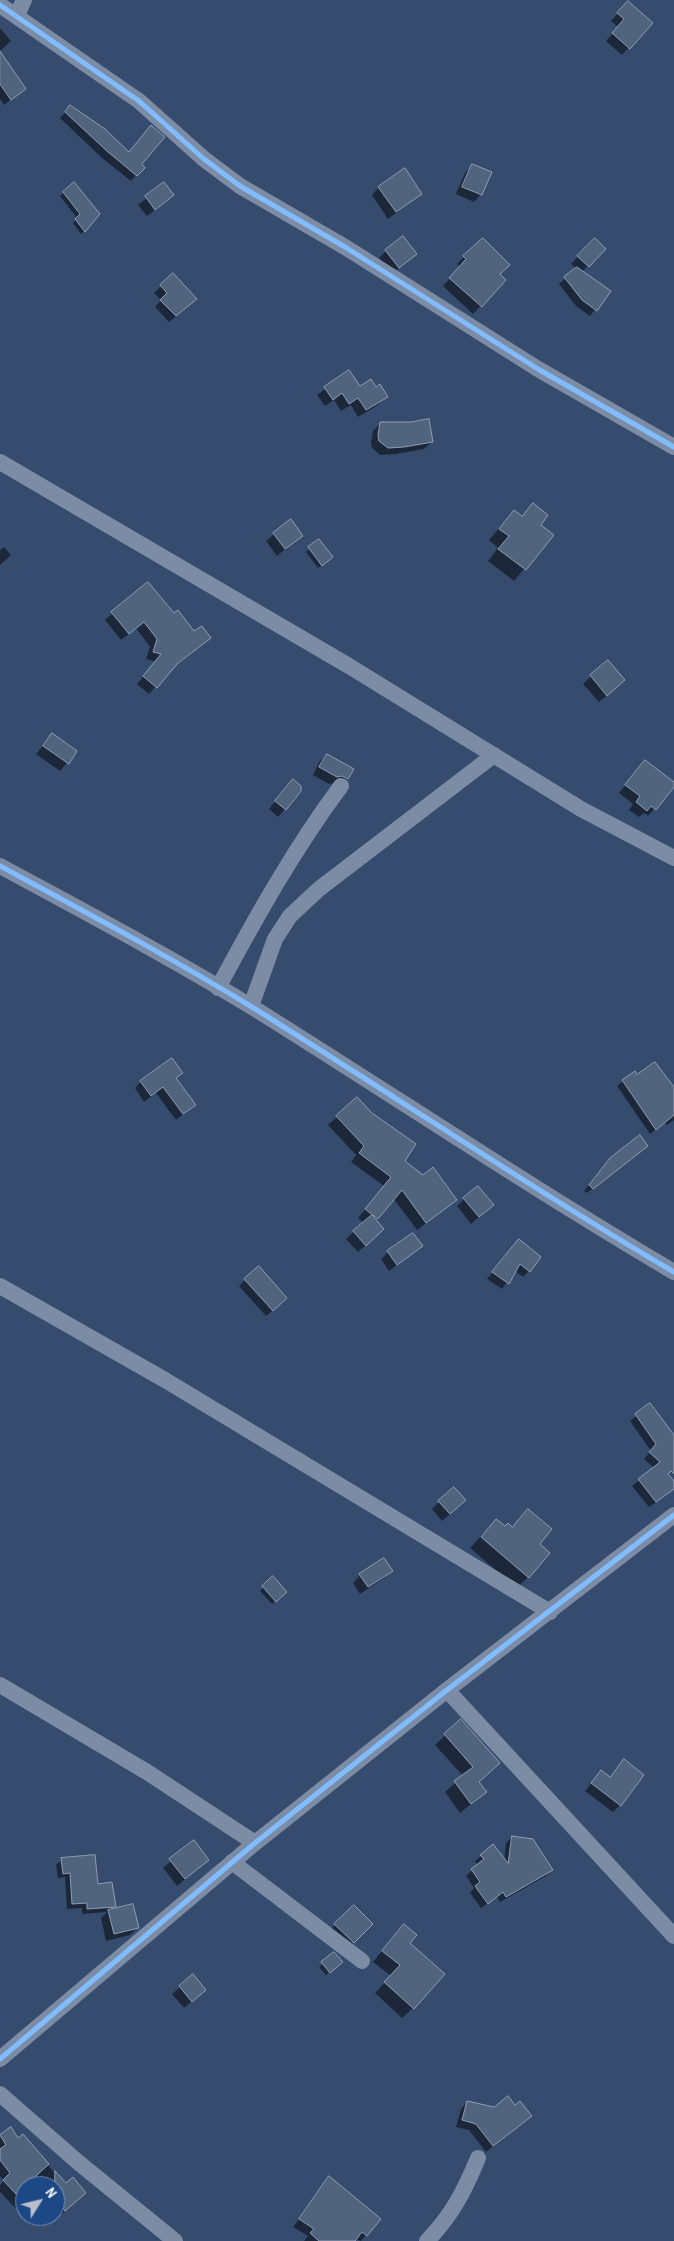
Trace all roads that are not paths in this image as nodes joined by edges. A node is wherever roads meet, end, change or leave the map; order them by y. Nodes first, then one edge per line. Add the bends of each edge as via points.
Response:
1 (24, 0) edge
2 (0, 5) edge
3 (17, 15) junction
4 (674, 447) edge
5 (0, 462) edge
6 (494, 755) junction
7 (341, 786) dead end
8 (674, 858) edge
9 (0, 866) edge
10 (218, 988) junction
11 (250, 1006) junction
12 (674, 1272) edge
13 (0, 1286) edge
14 (674, 1515) edge
15 (550, 1612) junction
16 (0, 1685) edge
17 (447, 1690) junction
18 (255, 1843) junction
19 (232, 1862) junction
20 (674, 1936) edge
21 (362, 1961) dead end
22 (0, 2059) edge
23 (0, 2094) edge
24 (478, 2158) dead end
25 (175, 2241) edge
26 (427, 2241) edge

1 - 3 street
2 - 3 street
3 - 4 street via 139,101 204,159 240,186 345,247 538,369
5 - 6 street via 349,666
6 - 8 street via 581,809
6 - 11 street via 319,889 290,916 276,939
7 - 10 street via 244,938
9 - 10 street
10 - 11 street
11 - 12 street
13 - 15 street via 165,1380
14 - 15 street
15 - 17 street
16 - 18 street via 148,1772
17 - 18 street
17 - 20 street
18 - 19 street
19 - 21 street
19 - 22 street
23 - 25 street
24 - 26 street via 455,2208

